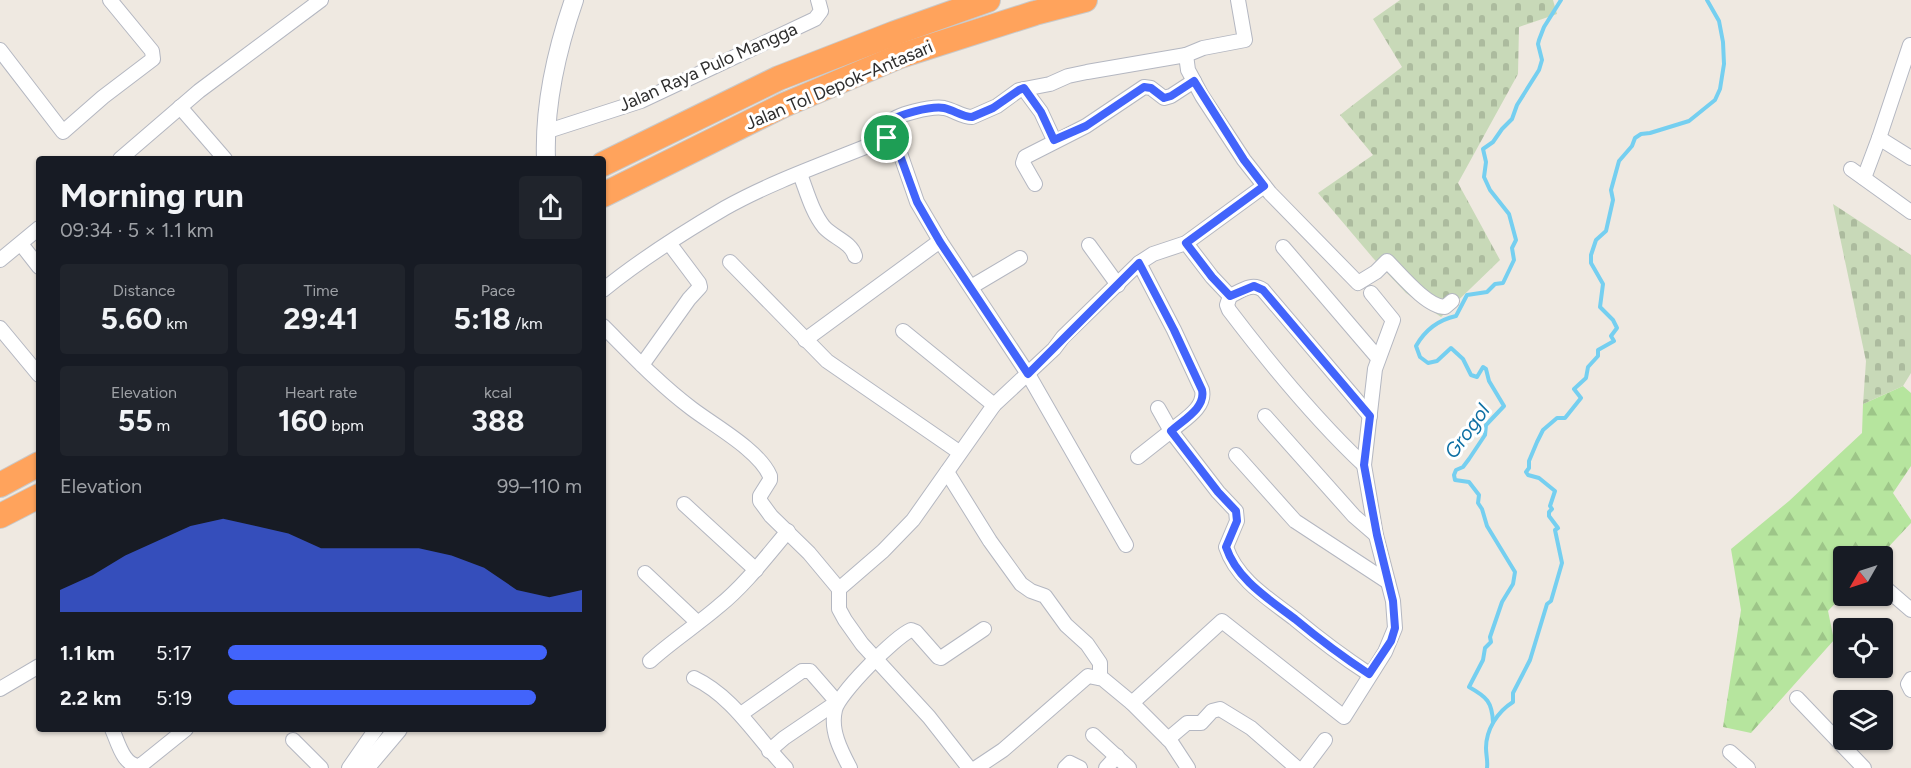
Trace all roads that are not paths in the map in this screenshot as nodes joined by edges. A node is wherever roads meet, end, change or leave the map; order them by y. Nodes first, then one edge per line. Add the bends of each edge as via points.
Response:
1 (110, 0) edge
2 (321, 0) edge
3 (574, 0) edge
4 (988, 0) edge
5 (1085, 0) edge
6 (1238, 0) edge
7 (824, 2) edge
8 (1910, 45) edge
9 (0, 50) edge
10 (1186, 55) junction
11 (1194, 81) junction
12 (1024, 88) junction
13 (180, 107) junction
14 (545, 132) junction
15 (887, 138) junction
16 (1879, 138) junction
17 (1054, 140) junction
18 (123, 156) edge
19 (222, 156) edge
20 (546, 156) edge
21 (1911, 158) edge
22 (606, 162) edge
23 (1851, 169) dead end
24 (800, 174) junction
25 (1864, 178) junction
26 (1035, 184) dead end
27 (1264, 186) junction
28 (606, 194) edge
29 (1911, 213) edge
30 (36, 231) edge
31 (940, 242) junction
32 (669, 243) junction
33 (1186, 243) junction
34 (21, 244) junction
35 (1089, 245) dead end
36 (1283, 247) dead end
37 (855, 256) dead end
38 (1020, 258) dead end
39 (0, 260) edge
40 (730, 262) dead end
41 (36, 263) edge
42 (1139, 263) junction
43 (1118, 285) junction
44 (971, 287) junction
45 (606, 288) edge
46 (1371, 293) dead end
47 (1230, 296) junction
48 (1452, 301) dead end
49 (0, 328) edge
50 (606, 329) edge
51 (903, 331) dead end
52 (805, 340) junction
53 (11, 342) junction
54 (0, 351) edge
55 (1378, 358) junction
56 (642, 365) junction
57 (36, 371) edge
58 (1028, 374) junction
59 (994, 405) junction
60 (1158, 408) dead end
61 (1265, 416) dead end
62 (1370, 416) junction
63 (1171, 431) junction
64 (959, 452) junction
65 (1236, 455) dead end
66 (1138, 457) dead end
67 (1364, 465) junction
68 (36, 466) edge
69 (947, 472) junction
70 (0, 485) edge
71 (36, 497) edge
72 (684, 504) dead end
73 (0, 516) edge
74 (788, 531) junction
75 (1377, 535) junction
76 (1126, 545) dead end
77 (756, 570) junction
78 (645, 573) dead end
79 (1388, 582) junction
80 (839, 590) junction
81 (1893, 594) edge
82 (1911, 610) edge
83 (697, 622) junction
84 (984, 629) dead end
85 (876, 658) junction
86 (650, 661) dead end
87 (36, 668) edge
88 (1369, 674) junction
89 (694, 678) dead end
90 (1100, 678) junction
91 (1911, 679) edge
92 (0, 689) edge
93 (1911, 690) edge
94 (1797, 698) dead end
95 (837, 702) junction
96 (1132, 703) junction
97 (741, 714) junction
98 (113, 732) edge
99 (182, 732) edge
100 (371, 732) edge
101 (395, 732) edge
102 (1093, 735) dead end
103 (1168, 739) junction
104 (293, 740) dead end
105 (1325, 740) dead end
106 (769, 751) junction
107 (1730, 752) dead end
108 (1118, 756) junction
109 (845, 766) edge
110 (321, 768) edge
111 (349, 768) edge
112 (365, 768) edge
113 (786, 768) edge
114 (969, 768) edge
115 (976, 768) edge
116 (1065, 768) edge
117 (1080, 768) edge
118 (1106, 768) edge
119 (1129, 768) edge
120 (1188, 768) edge
121 (1297, 768) edge
122 (1305, 768) edge
123 (1748, 768) edge
124 (1864, 768) edge

1 - 9 street via 152,51 153,59 63,132
2 - 13 street
3 - 14 street via 550,88
4 - 22 highway, Jalan Tol Depok–Antasari via 779,78
5 - 28 highway, Jalan Tol Depok–Antasari via 900,56 784,105
6 - 10 street via 1245,40
7 - 14 street, Jalan Raya Pulo Mangga via 815,19 641,101
8 - 16 street
10 - 11 street
10 - 12 street
11 - 17 street via 1164,98 1144,87 1086,126
11 - 27 street
12 - 15 street via 972,117 947,108 895,117 889,123
12 - 17 street
13 - 18 street
13 - 19 street
14 - 20 street
15 - 24 street
15 - 31 street via 897,147 917,202
16 - 21 street
16 - 25 street
17 - 26 street via 1023,158
23 - 25 street
24 - 32 street via 726,208
24 - 37 street via 823,226 850,246
25 - 29 street
27 - 33 street
27 - 48 street via 1358,284 1387,261 1437,307
30 - 34 street
31 - 44 street
31 - 52 street
32 - 45 street
32 - 56 street via 700,286
33 - 42 street
33 - 47 street
34 - 39 street
34 - 41 street
35 - 43 street
36 - 55 street
38 - 44 street
40 - 52 street
42 - 43 street
42 - 63 street via 1203,395 1199,406
43 - 58 street
44 - 58 street
46 - 55 street via 1393,320
47 - 62 street via 1254,286 1263,290
47 - 67 street via 1228,310 1334,436
49 - 53 street
50 - 56 street
51 - 59 street
52 - 64 street via 827,361
53 - 54 street
53 - 57 street
55 - 62 street
56 - 74 street via 756,458 770,476 760,501
58 - 59 street
58 - 76 street
59 - 64 street
60 - 63 street
61 - 75 street via 1354,516
62 - 67 street
63 - 66 street
63 - 88 street via 1236,511 1237,521 1226,547 1245,578 1334,651
64 - 69 street
65 - 79 street via 1295,521
67 - 75 street
68 - 70 highway
69 - 80 street via 914,520
69 - 90 street via 1021,584 1045,596 1066,625 1087,644 1100,663
71 - 73 highway
72 - 77 street
74 - 77 street
74 - 80 street
75 - 79 street
77 - 83 street
78 - 83 street
79 - 88 street via 1395,628
80 - 85 street via 839,609
81 - 82 street
83 - 86 street
84 - 85 street via 941,658 911,630
85 - 95 street
85 - 114 street
87 - 92 street
88 - 96 street via 1344,717 1222,621
89 - 97 street via 709,685
90 - 96 street
90 - 115 street via 1088,676 1003,750
91 - 93 street
94 - 124 street
95 - 97 street via 807,669
95 - 106 street
95 - 109 street via 834,724
96 - 103 street
97 - 106 street
98 - 99 street via 126,759 140,766
100 - 111 street
101 - 112 street
102 - 108 street
103 - 120 street
103 - 121 street via 1187,723 1201,723 1212,711 1220,709 1251,728
104 - 110 street
105 - 122 street
106 - 113 street
107 - 123 street
108 - 118 street
108 - 119 street
116 - 117 street via 1070,763

